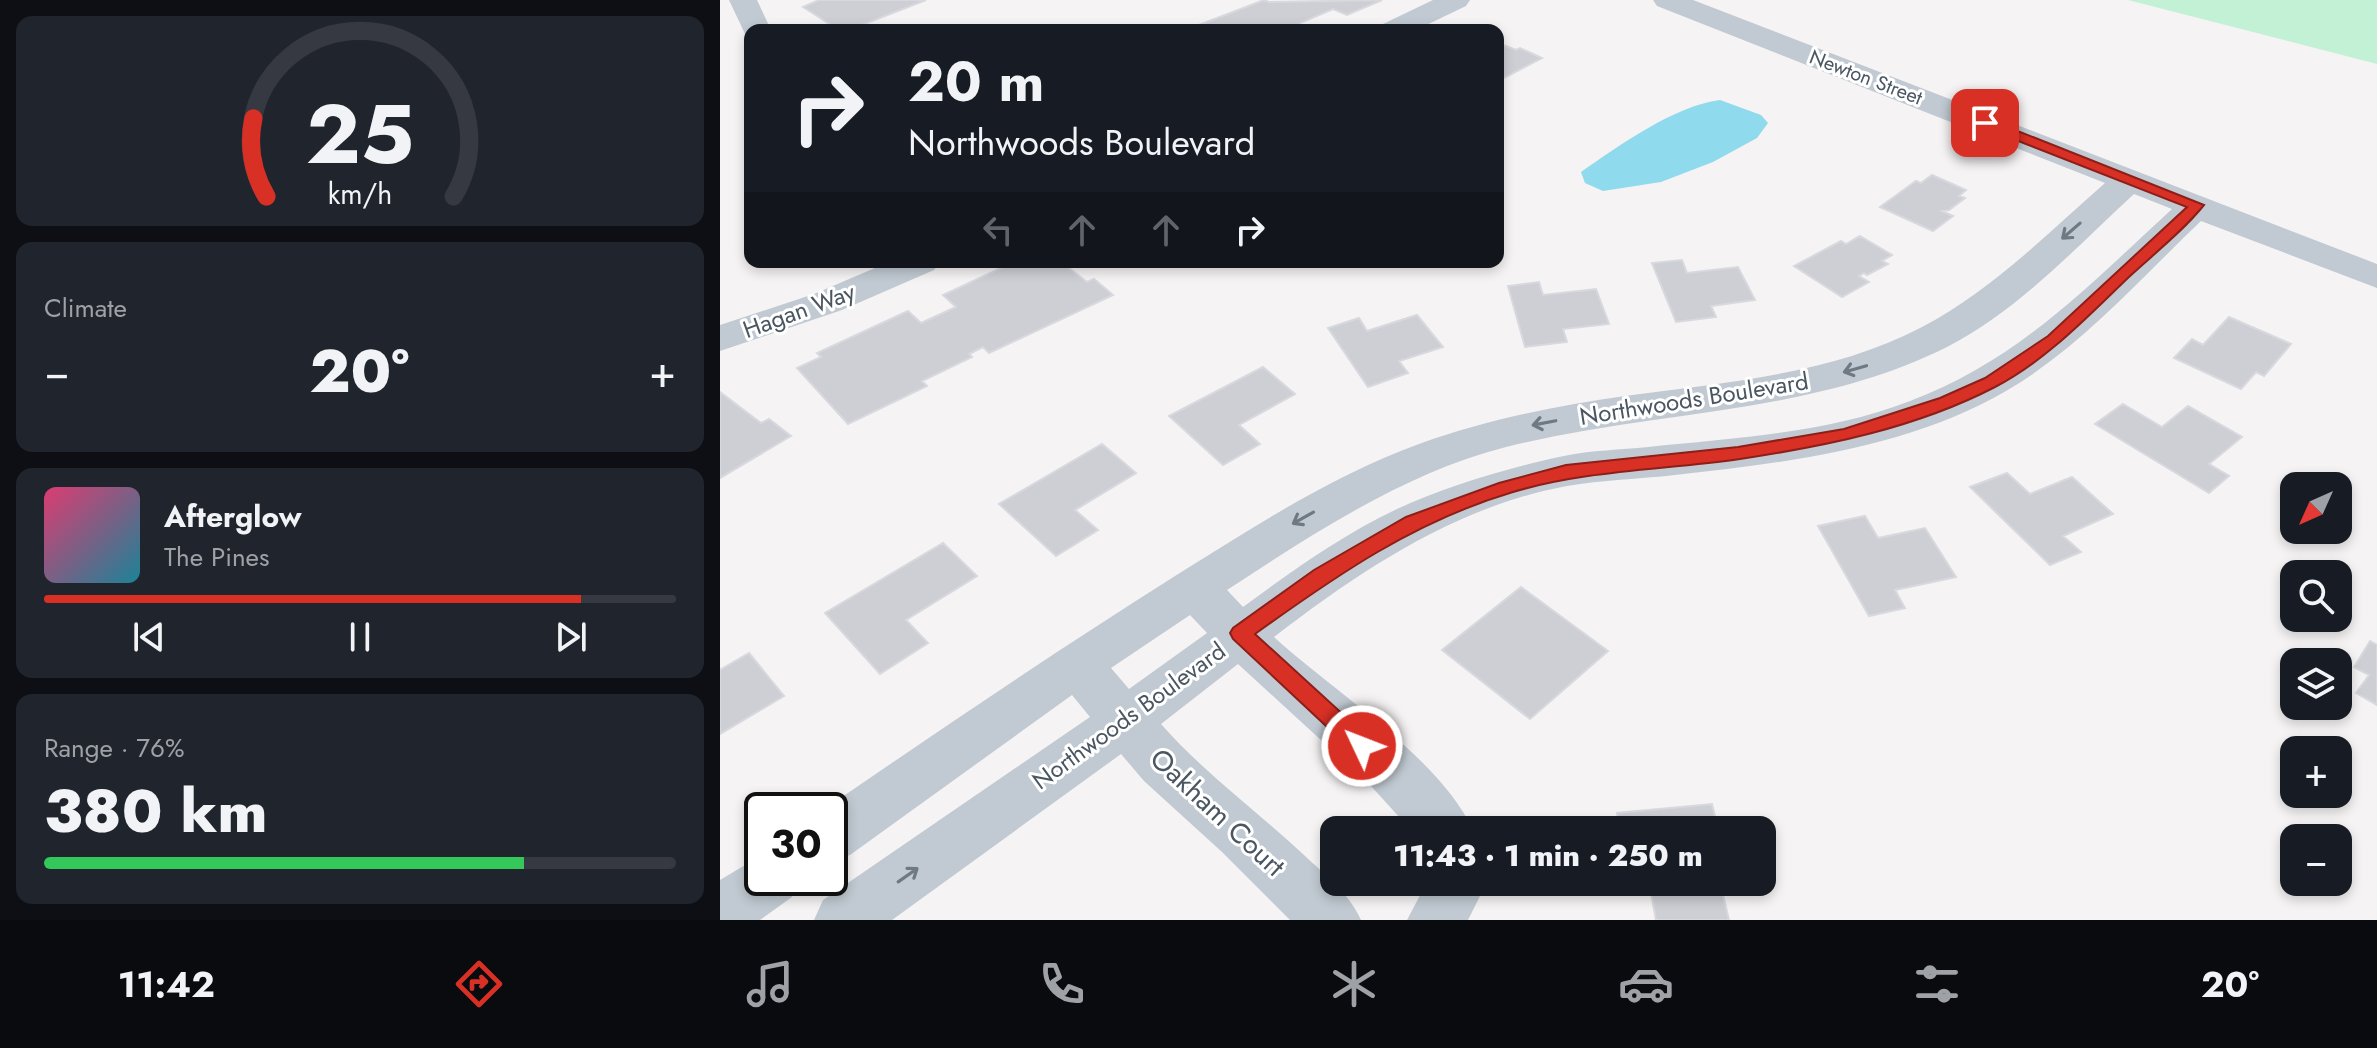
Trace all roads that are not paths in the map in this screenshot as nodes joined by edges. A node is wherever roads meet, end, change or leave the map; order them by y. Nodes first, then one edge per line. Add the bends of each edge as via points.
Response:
1 (744, 0) edge
2 (1456, 0) edge
3 (1667, 0) edge
4 (754, 24) edge
5 (1406, 24) edge
6 (2130, 179) junction
7 (2197, 205) junction
8 (907, 268) edge
9 (2377, 277) edge
10 (720, 338) edge
11 (1194, 588) junction
12 (1240, 633) junction
13 (1076, 664) junction
14 (1126, 721) junction
15 (1434, 816) edge
16 (848, 824) edge
17 (746, 896) edge
18 (1450, 896) edge
19 (720, 914) edge
20 (844, 920) edge
21 (1331, 920) edge
22 (1437, 920) edge

1 - 4 street
2 - 5 street
3 - 6 street, Newton Street
6 - 7 street, Newton Street
6 -> 11 street, Northwoods Boulevard via 1985,306 1931,340 1876,363 1813,380 1539,424 1451,449 1373,480 1292,523
7 - 9 street, Newton Street
7 - 12 street, Northwoods Boulevard via 2054,339 1991,382 1951,400 1846,435 1738,453 1566,471 1506,487 1413,521 1321,575
8 - 10 street, Hagan Way via 828,302
11 - 12 street
11 - 13 street, Northwoods Boulevard
12 - 14 street, Northwoods Boulevard
12 - 15 street
13 - 14 street, Oakham Court
13 - 16 street, Northwoods Boulevard
20 -> 14 street, Northwoods Boulevard
14 - 21 street, Oakham Court via 1163,765
17 - 19 street
18 - 22 street

